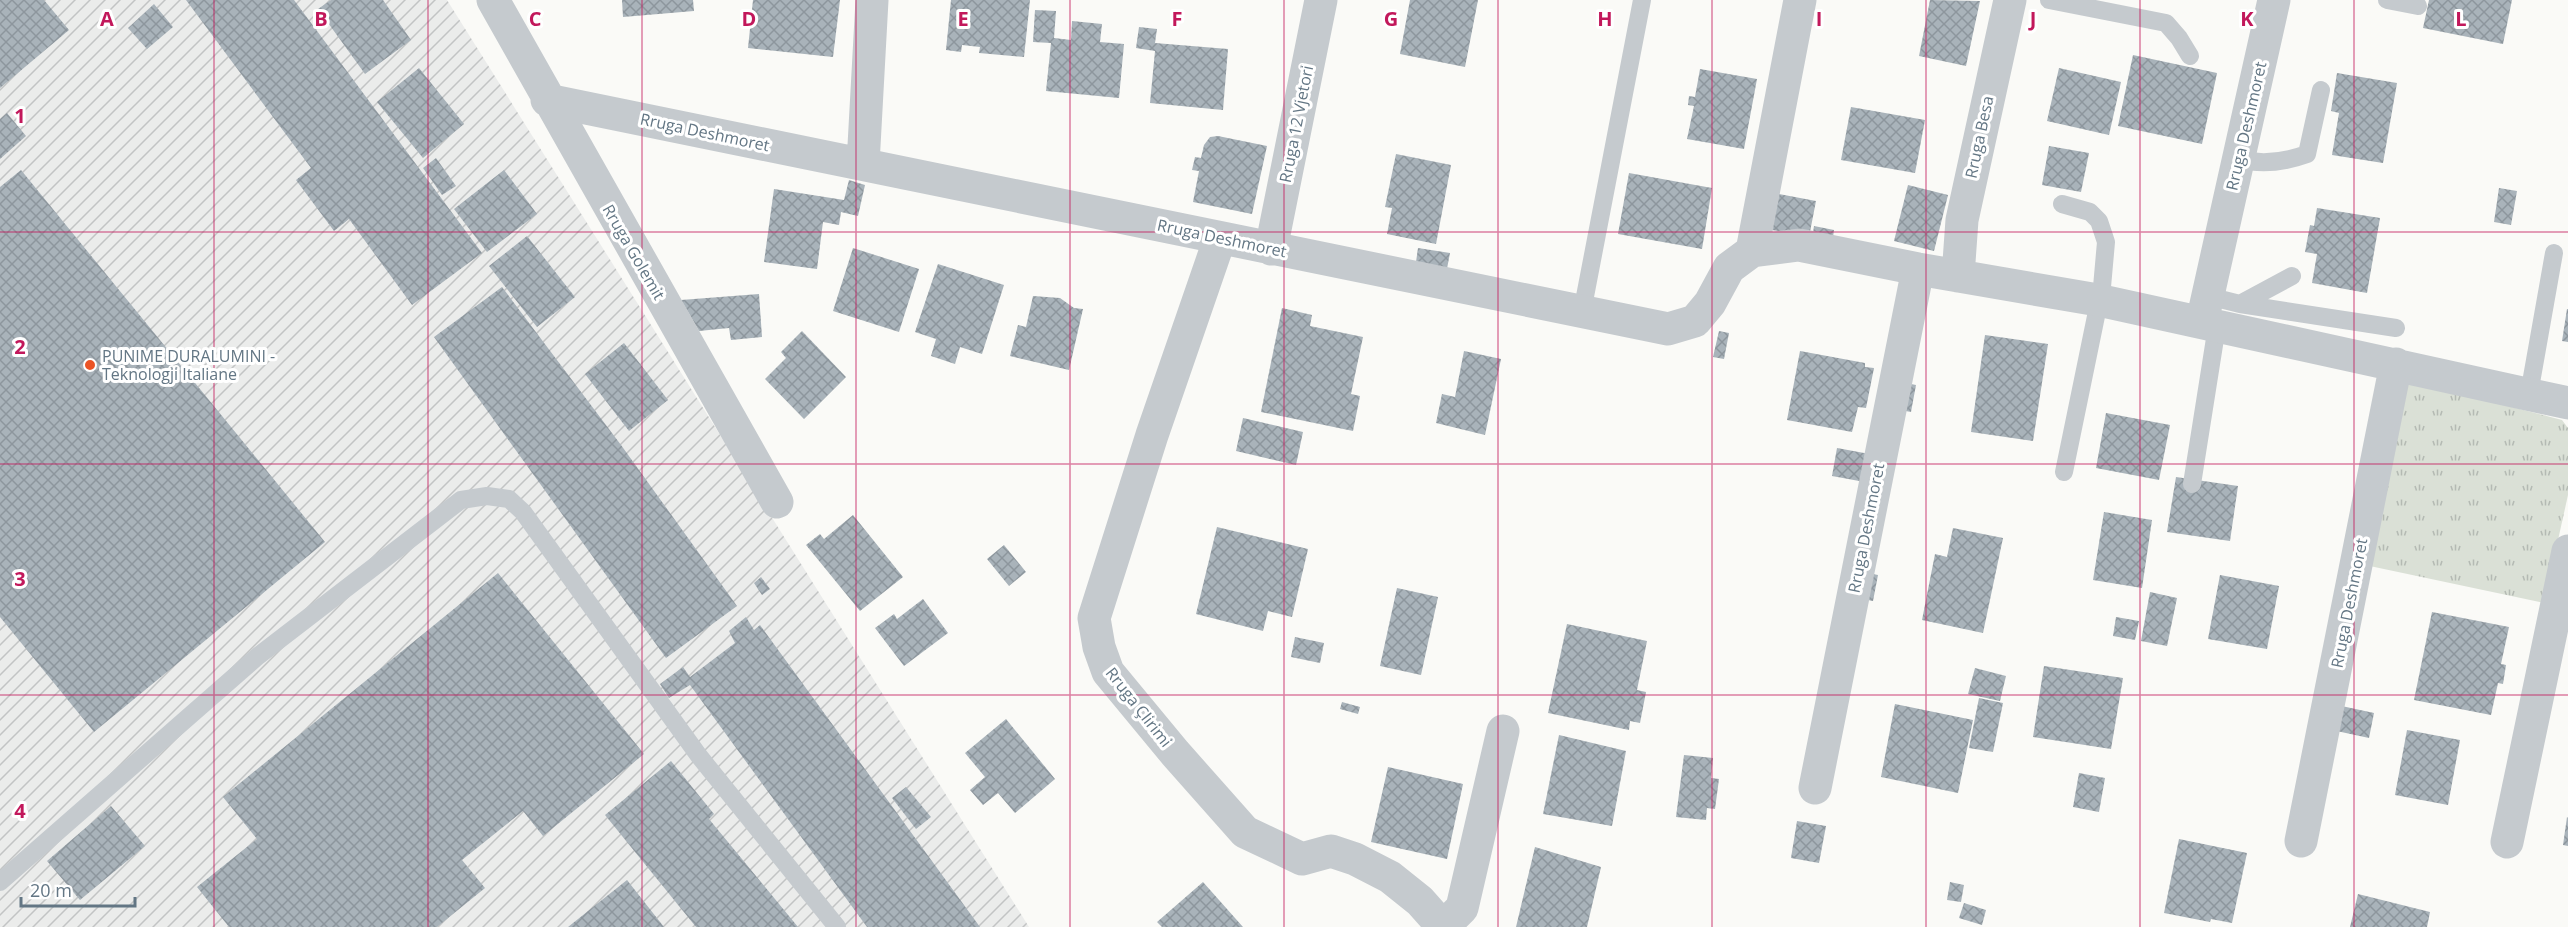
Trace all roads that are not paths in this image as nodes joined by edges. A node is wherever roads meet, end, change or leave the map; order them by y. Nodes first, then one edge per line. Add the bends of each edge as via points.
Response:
1 (493, 0) edge
2 (872, 0) edge
3 (1321, 0) edge
4 (1642, 0) edge
5 (1800, 0) edge
6 (2010, 0) edge
7 (2049, 0) edge
8 (2274, 0) edge
9 (2387, 0) edge
10 (2418, 6) dead end
11 (2190, 56) dead end
12 (2321, 90) dead end
13 (547, 100) junction
14 (2239, 159) junction
15 (863, 164) junction
16 (2061, 204) dead end
17 (1220, 238) junction
18 (1271, 249) junction
19 (1752, 251) junction
20 (2554, 253) dead end
21 (1918, 269) junction
22 (1958, 276) junction
23 (2292, 276) dead end
24 (2098, 300) junction
25 (1581, 312) junction
26 (2217, 312) junction
27 (2396, 328) dead end
28 (2396, 364) junction
29 (2529, 394) junction
30 (2568, 403) edge
31 (2064, 472) dead end
32 (2192, 484) dead end
33 (777, 502) dead end
34 (2568, 551) edge
35 (1503, 731) dead end
36 (1815, 788) dead end
37 (2301, 841) dead end
38 (2506, 842) dead end
39 (0, 882) edge
40 (837, 927) edge
41 (1443, 927) edge

1 - 13 street, Rruga Golemit
2 - 15 street
3 - 18 street, Rruga 12 Vjetori
4 - 25 lane
5 - 19 street
6 - 22 street, Rruga Besa via 1962,220
7 - 11 lane via 2166,23
8 - 14 street, Rruga Deshmoret
9 - 10 lane
12 - 14 lane via 2307,154 2288,160
13 - 15 street, Rruga Deshmoret
13 - 33 street, Rruga Golemit
14 - 26 street, Rruga Deshmoret
15 - 17 street, Rruga Deshmoret
16 - 24 lane via 2090,212 2099,221 2106,242
17 - 18 street, Rruga Deshmoret
17 - 41 street, Rruga Çlirimi via 1094,618 1099,647 1108,672 1245,832 1302,859 1331,851 1355,859 1390,877 1420,901
18 - 25 street, Rruga Deshmoret
19 - 21 street, Rruga Deshmoret via 1799,244
19 - 25 street, Rruga Deshmoret via 1729,268 1695,321 1668,329
20 - 29 lane
21 - 22 street, Rruga Deshmoret
21 - 36 street, Rruga Deshmoret
22 - 24 street, Rruga Deshmoret
23 - 26 lane
24 - 26 street, Rruga Deshmoret
24 - 31 lane
26 - 27 lane
26 - 28 street, Rruga Deshmoret
26 - 32 lane
28 - 29 street, Rruga Deshmoret
28 - 37 street, Rruga Deshmoret
29 - 30 street, Rruga Deshmoret
34 - 38 street
35 - 41 street, Rruga Çlirimi via 1462,908
39 - 40 lane via 258,656 461,500 487,496 508,499 523,512 699,756

